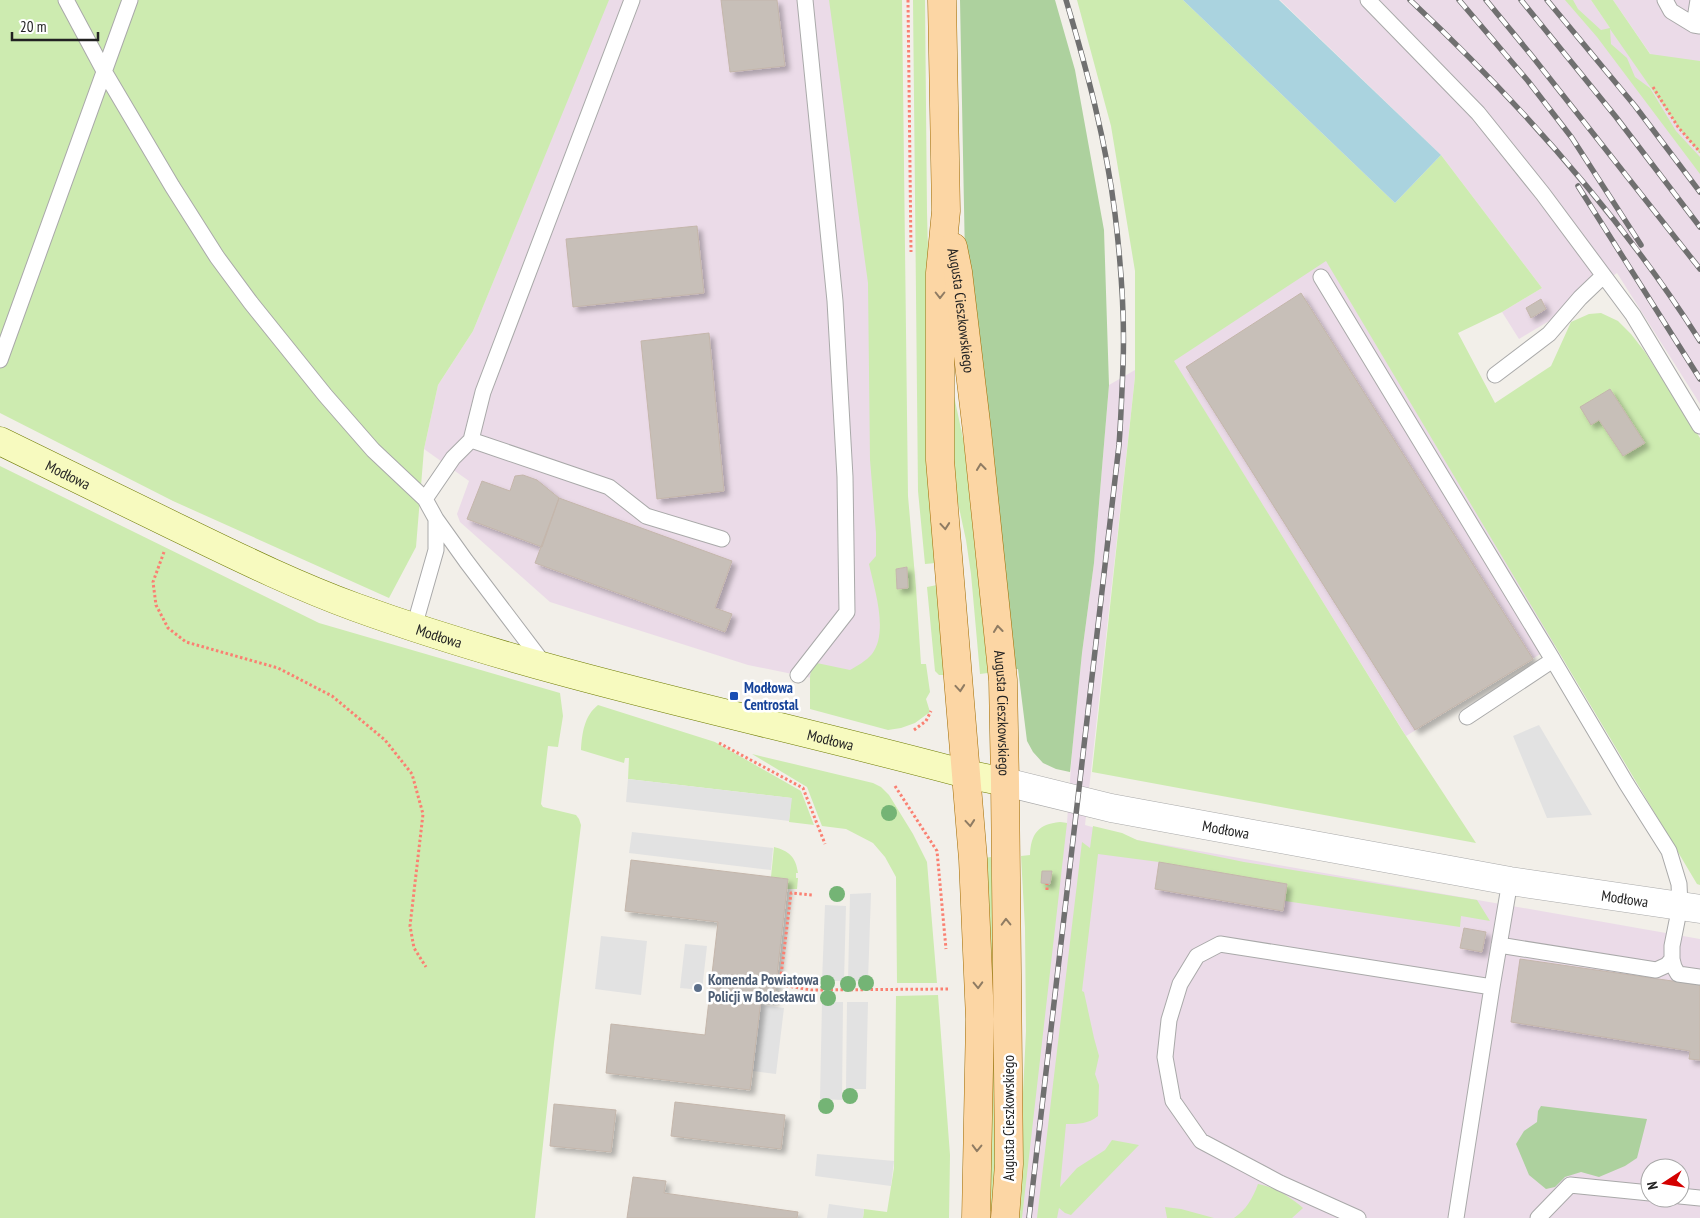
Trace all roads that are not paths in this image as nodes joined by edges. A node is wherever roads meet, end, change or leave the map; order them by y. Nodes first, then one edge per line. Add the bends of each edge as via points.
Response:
1 (66, 0) edge
2 (130, 0) edge
3 (632, 0) edge
4 (804, 0) edge
5 (942, 0) edge
6 (1368, 0) edge
7 (1665, 0) edge
8 (1698, 0) edge
9 (1697, 26) edge
10 (104, 71) junction
11 (946, 211) junction
12 (1603, 276) junction
13 (1321, 277) dead end
14 (0, 360) edge
15 (1495, 375) dead end
16 (1700, 426) edge
17 (471, 440) junction
18 (0, 441) edge
19 (425, 499) junction
20 (436, 519) junction
21 (722, 539) dead end
22 (414, 627) junction
23 (1553, 660) junction
24 (546, 667) junction
25 (798, 675) dead end
26 (1467, 717) dead end
27 (966, 774) junction
28 (1005, 782) junction
29 (1510, 881) junction
30 (1690, 907) edge
31 (1498, 945) junction
32 (1672, 959) junction
33 (1700, 977) edge
34 (1492, 986) junction
35 (1640, 1192) edge
36 (976, 1218) edge
37 (1005, 1218) edge
38 (1358, 1218) edge
39 (1456, 1218) edge
40 (1538, 1218) edge

1 - 10 lane
2 - 10 lane
3 - 17 lane via 483,392
4 - 25 lane via 835,301 845,477 847,612
5 - 11 main road, Augusta Cieszkowskiego
6 - 12 lane via 1478,112 1544,194
7 - 9 lane via 1671,11
8 - 9 lane
10 - 14 lane
10 - 19 lane via 195,223 251,302 373,450
11 -> 27 main road, Augusta Cieszkowskiego via 940,273 940,460
28 -> 11 main road, Augusta Cieszkowskiego via 1002,670 958,272
12 - 15 lane via 1549,334
12 - 16 lane via 1632,315
13 - 23 lane
17 - 19 lane via 453,458
17 - 21 lane via 609,487 646,516
18 - 22 street, Modłowa via 244,561 352,606
19 - 20 lane
20 - 22 lane via 436,550
20 - 24 lane
22 - 24 street, Modłowa
23 - 26 lane
23 - 30 lane via 1669,851
24 - 27 street, Modłowa
27 - 28 street, Modłowa
27 -> 36 main road, Augusta Cieszkowskiego via 980,1019
28 - 29 street, Modłowa via 1111,808
37 -> 28 main road, Augusta Cieszkowskiego via 1009,1164
29 - 30 street, Modłowa
29 - 31 lane
30 - 32 lane via 1672,946
31 - 32 lane via 1656,970
31 - 34 lane
32 - 33 lane via 1678,974
34 - 38 lane via 1220,944 1197,956 1180,984 1169,1020 1165,1057 1174,1101 1201,1141 1280,1183
34 - 39 lane
35 - 40 lane via 1570,1185

